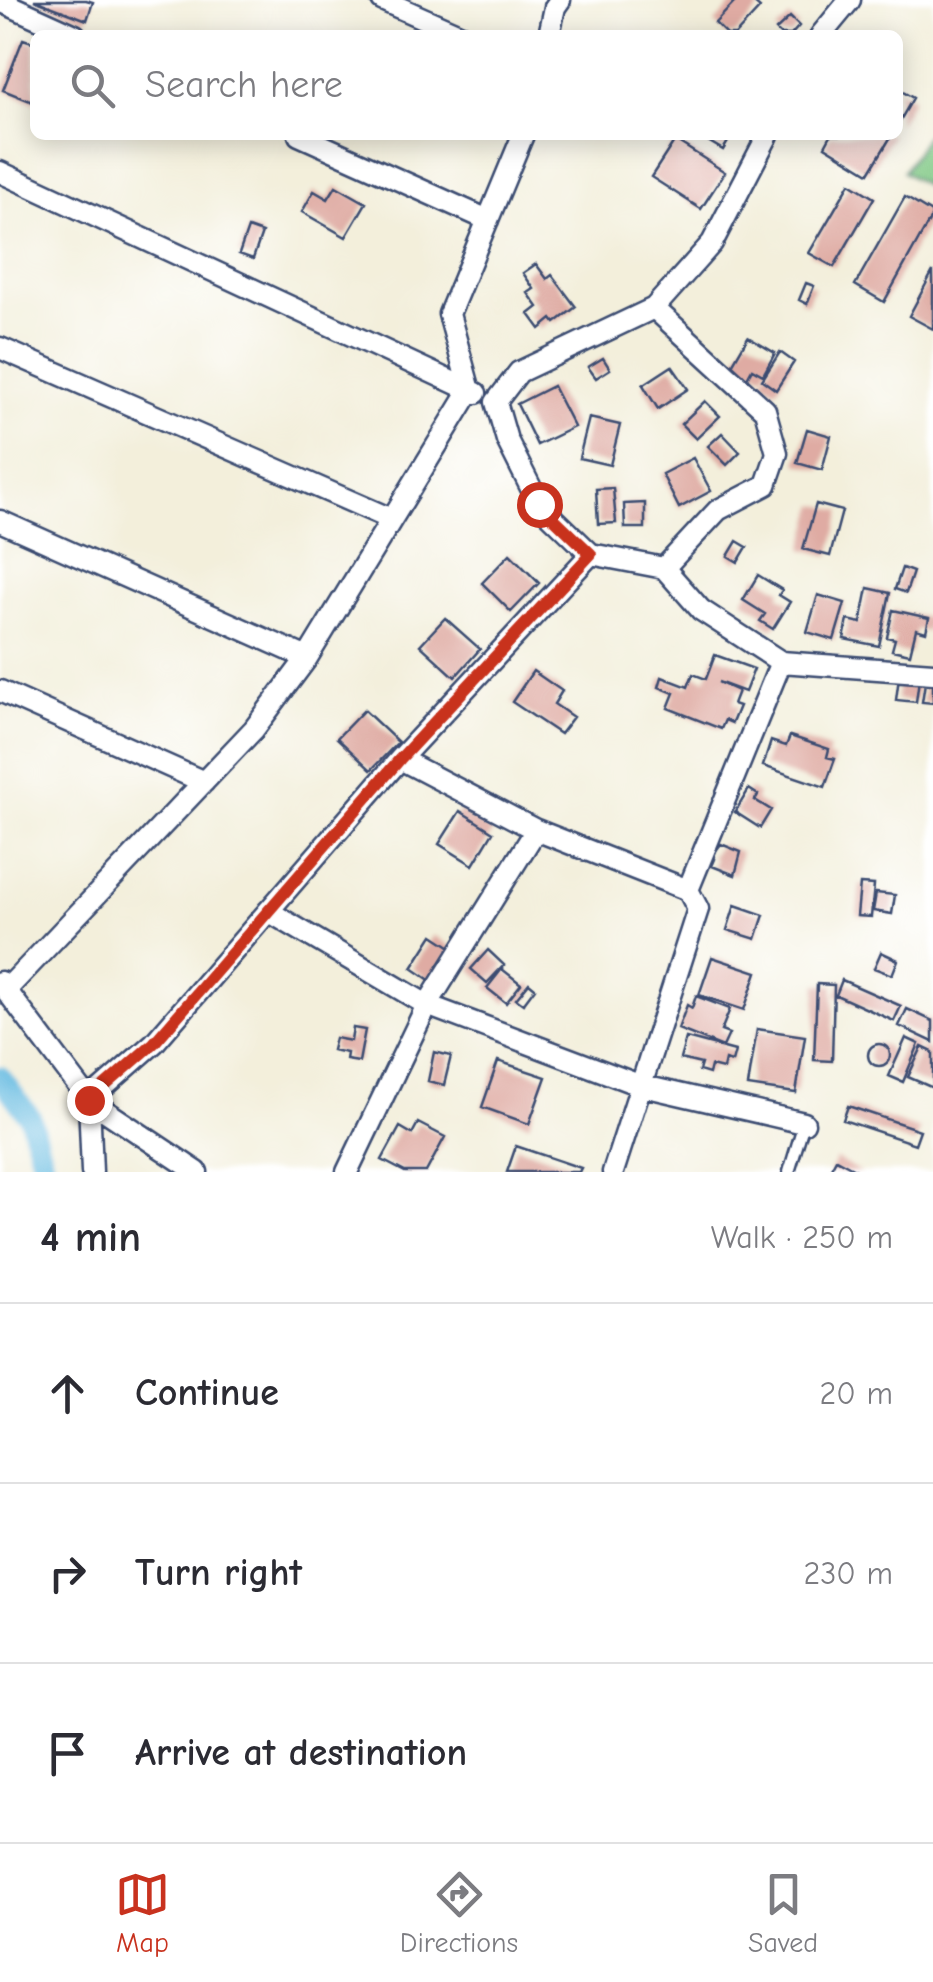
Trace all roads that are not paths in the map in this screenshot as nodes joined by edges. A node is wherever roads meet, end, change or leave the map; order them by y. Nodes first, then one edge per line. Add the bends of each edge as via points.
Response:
1 (382, 0) edge
2 (560, 0) edge
3 (850, 0) edge
4 (0, 2) edge
5 (64, 30) edge
6 (450, 30) edge
7 (549, 30) edge
8 (825, 30) edge
9 (310, 140) edge
10 (520, 140) edge
11 (765, 140) edge
12 (0, 172) edge
13 (488, 220) junction
14 (654, 308) junction
15 (0, 348) edge
16 (470, 390) junction
17 (496, 402) junction
18 (391, 519) junction
19 (0, 522) edge
20 (591, 554) junction
21 (664, 568) junction
22 (306, 658) junction
23 (781, 662) junction
24 (933, 672) edge
25 (0, 691) edge
26 (400, 759) junction
27 (204, 782) junction
28 (536, 830) junction
29 (688, 890) junction
30 (268, 911) junction
31 (3, 986) edge
32 (427, 1005) junction
33 (640, 1085) junction
34 (89, 1100) junction
35 (804, 1123) joint
36 (92, 1172) edge
37 (197, 1172) edge
38 (347, 1172) edge
39 (613, 1172) edge
40 (790, 1172) edge

1 - 6 street
2 - 7 street
3 - 8 street
4 - 5 street
9 - 13 street
10 - 13 street
11 - 14 street via 712,243
12 - 16 street
13 - 16 street via 449,314
14 - 17 street via 519,372
14 - 21 street via 765,410 778,453 766,484 718,510
15 - 18 street
16 - 17 street
16 - 18 street
17 - 20 street via 539,504
18 - 22 street
19 - 22 street
20 - 21 street
20 - 26 street
21 - 23 street via 700,610
22 - 27 street
23 - 24 street
23 - 29 street
25 - 27 street
26 - 28 street
26 - 30 street
27 - 31 street
28 - 29 street
28 - 32 street
29 - 33 street via 698,910
30 - 32 street
30 - 34 street via 154,1043
31 - 34 street
32 - 33 street
32 - 38 street
33 - 35 street
33 - 39 street
34 - 36 street
34 - 37 street
35 - 40 lane

